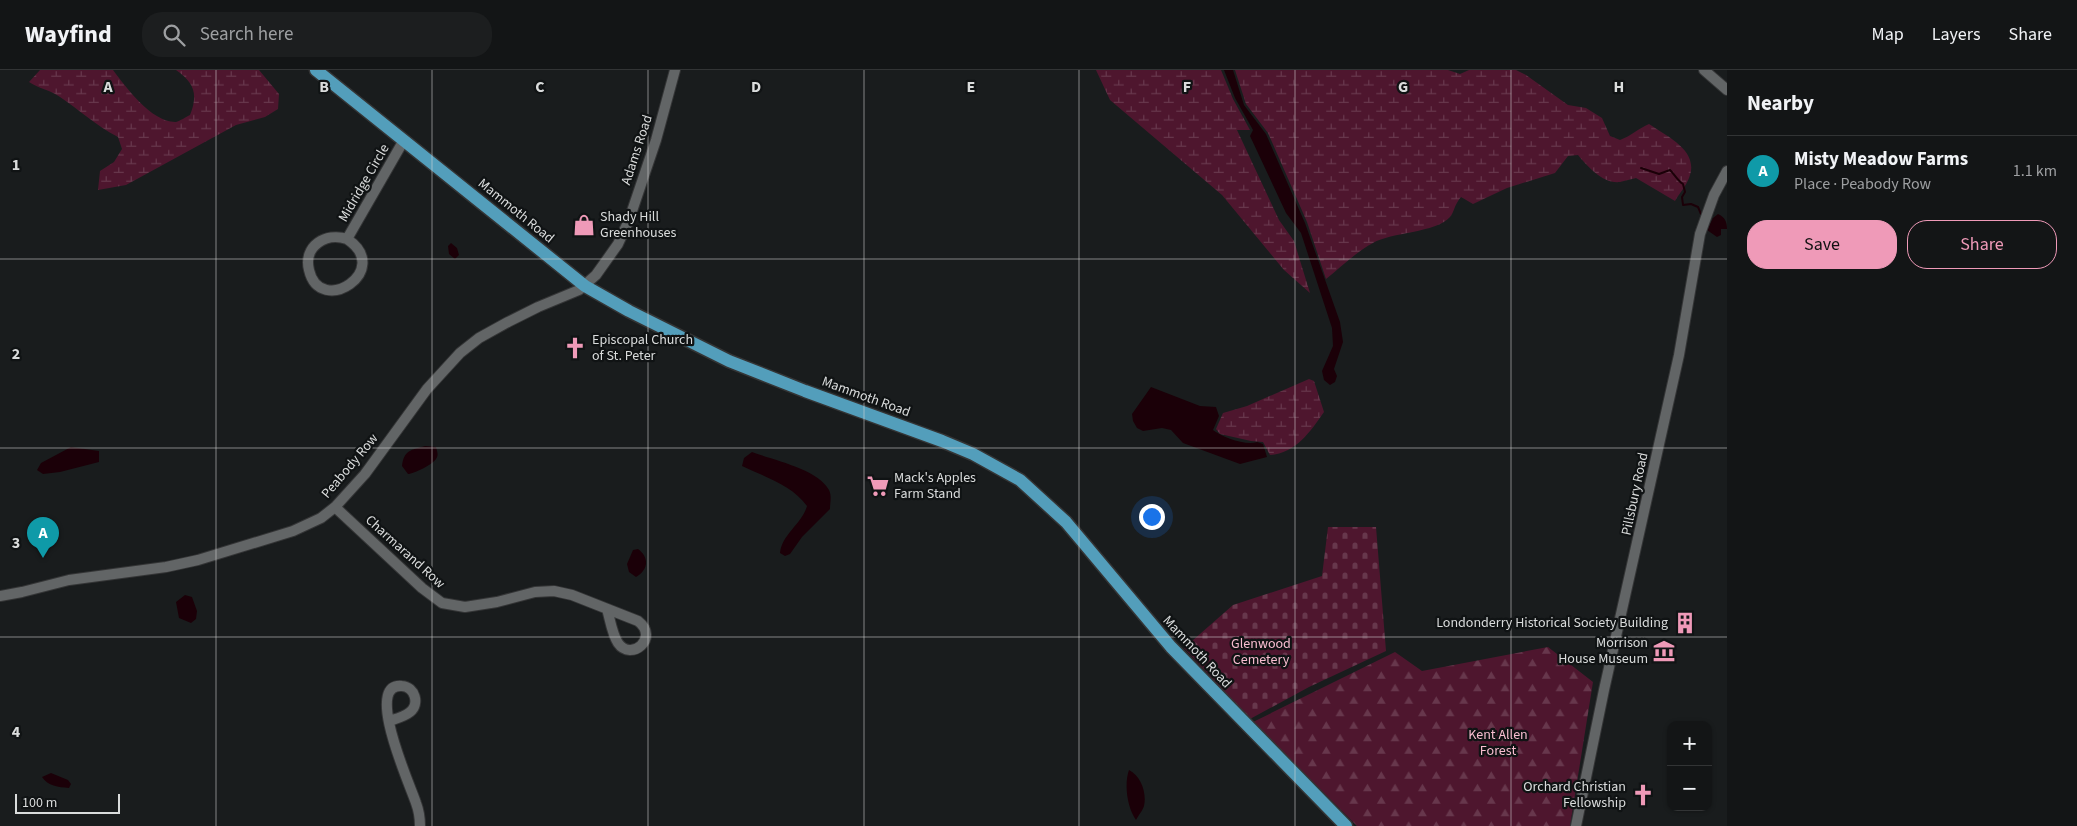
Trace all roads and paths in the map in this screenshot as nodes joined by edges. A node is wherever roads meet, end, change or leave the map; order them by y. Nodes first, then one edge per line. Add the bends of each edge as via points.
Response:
1 (316, 70) edge
2 (675, 70) edge
3 (1704, 70) edge
4 (1727, 90) edge
5 (404, 140) junction
6 (1727, 171) edge
7 (347, 239) junction
8 (585, 286) junction
9 (335, 507) junction
10 (0, 596) edge
11 (607, 609) dead end
12 (389, 721) dead end
13 (420, 826) edge
14 (1346, 826) edge
15 (1576, 826) edge

1 - 5 main road, Mammoth Road
2 - 8 street, Adams Road via 656,140 622,236 609,258
3 - 4 street
5 - 7 street, Midridge Circle
5 - 8 main road, Mammoth Road
6 - 15 street, Pillsbury Road via 1700,234 1679,355
7 - 7 street, Midridge Circle via 326,238 310,252 310,273 319,286 339,290 356,279 362,260
8 - 9 street, Peabody Row via 508,322 460,353 437,377
8 - 14 main road, Mammoth Road via 729,361 942,441 1020,480 1066,522 1171,647
9 - 10 street, Peabody Row via 321,518 293,531 198,560 77,578
9 - 11 street, Charmarand Row via 422,588 442,602 457,607 473,607 535,592 554,591
12 - 13 street via 417,804

